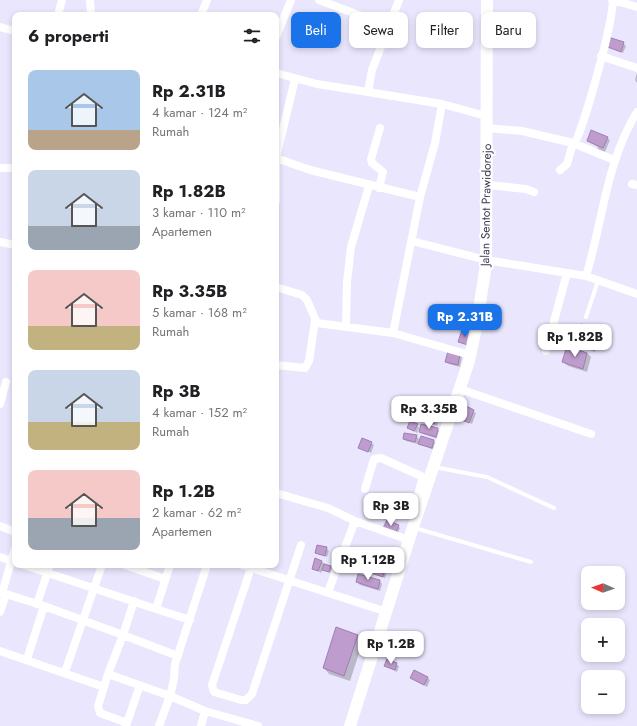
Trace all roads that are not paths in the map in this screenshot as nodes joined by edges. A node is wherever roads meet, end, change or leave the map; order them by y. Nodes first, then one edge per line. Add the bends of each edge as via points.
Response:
1 (62, 0) edge
2 (90, 0) edge
3 (207, 0) edge
4 (291, 0) edge
5 (319, 0) edge
6 (398, 0) edge
7 (487, 0) edge
8 (613, 0) edge
9 (637, 7) edge
10 (59, 12) edge
11 (91, 12) edge
12 (202, 12) edge
13 (351, 12) edge
14 (393, 12) edge
15 (0, 27) edge
16 (12, 30) edge
17 (279, 30) edge
18 (380, 48) edge
19 (601, 56) junction
20 (637, 68) edge
21 (279, 74) edge
22 (296, 79) junction
23 (368, 92) junction
24 (442, 104) junction
25 (637, 112) edge
26 (486, 122) junction
27 (380, 128) dead end
28 (573, 144) junction
29 (279, 146) edge
30 (279, 159) edge
31 (614, 160) junction
32 (0, 168) edge
33 (12, 168) edge
34 (560, 170) dead end
35 (488, 185) junction
36 (369, 186) junction
37 (379, 188) junction
38 (534, 192) dead end
39 (420, 197) junction
40 (412, 241) junction
41 (0, 242) edge
42 (12, 244) edge
43 (486, 260) junction
44 (567, 273) junction
45 (586, 276) junction
46 (598, 280) junction
47 (279, 288) edge
48 (637, 294) edge
49 (586, 317) dead end
50 (315, 320) junction
51 (346, 327) junction
52 (393, 333) junction
53 (546, 351) dead end
54 (470, 355) junction
55 (279, 365) edge
56 (6, 382) dead end
57 (460, 389) junction
58 (0, 404) edge
59 (592, 434) dead end
60 (434, 467) junction
61 (365, 489) dead end
62 (279, 494) edge
63 (421, 504) junction
64 (554, 508) dead end
65 (354, 521) junction
66 (0, 526) edge
67 (413, 527) junction
68 (12, 531) edge
69 (409, 540) junction
70 (301, 545) dead end
71 (0, 557) edge
72 (12, 562) edge
73 (531, 562) dead end
74 (12, 565) edge
75 (49, 568) edge
76 (101, 568) edge
77 (132, 568) edge
78 (169, 568) edge
79 (206, 568) edge
80 (251, 568) edge
81 (257, 568) edge
82 (165, 580) junction
83 (290, 580) junction
84 (95, 588) junction
85 (328, 592) junction
86 (3, 593) edge
87 (134, 601) junction
88 (41, 605) junction
89 (156, 608) junction
90 (0, 612) edge
91 (387, 612) junction
92 (190, 620) junction
93 (84, 621) junction
94 (123, 635) junction
95 (0, 651) edge
96 (178, 656) junction
97 (27, 659) junction
98 (65, 672) junction
99 (108, 674) junction
100 (140, 685) junction
101 (104, 687) junction
102 (170, 696) junction
103 (205, 711) junction
104 (245, 724) edge
105 (127, 725) edge
106 (159, 726) edge
107 (201, 726) edge
108 (258, 726) edge
109 (350, 726) edge

1 - 10 street
2 - 11 street
3 - 12 street
4 - 17 street
5 - 13 street
6 - 14 street
7 - 26 main road, Jalan Sentot Prawidorejo
8 - 9 street
8 - 19 street via 614,6
15 - 16 street
18 - 23 street
19 - 20 street
19 - 28 street via 585,118
21 - 22 street
22 - 23 street
22 - 29 street
23 - 24 street
24 - 26 street
24 - 39 street via 435,143
25 - 31 street
26 - 28 street
26 - 35 main road, Jalan Sentot Prawidorejo
27 - 37 street via 371,159 383,172
28 - 31 street
28 - 34 street via 567,164
30 - 36 street
31 - 45 street
32 - 33 street
35 - 38 street
35 - 43 main road, Jalan Sentot Prawidorejo
36 - 37 street
36 - 51 street via 351,247
37 - 39 street
39 - 40 street
40 - 43 street
40 - 52 street
41 - 42 street
43 - 44 street
43 - 54 main road, Jalan Sentot Prawidorejo
44 - 45 street
44 - 53 street
45 - 46 street
46 - 48 street
46 - 49 lane
47 - 50 street via 302,295 307,300
50 - 51 street via 321,324
50 - 55 street via 309,361 305,368
51 - 52 street
52 - 54 street
54 - 57 main road, Jalan Sentot Prawidorejo
56 - 58 street
57 - 59 street
57 - 60 main road, Jalan Sentot Prawidorejo
60 - 63 main road, Jalan Sentot Prawidorejo
60 - 64 lane via 487,478
61 - 63 street via 374,460 381,458 421,476 417,498
62 - 65 street via 328,508
63 - 67 main road, Jalan Sentot Prawidorejo
65 - 69 street
65 - 85 street
66 - 68 street
67 - 69 main road, Jalan Sentot Prawidorejo
67 - 73 lane
69 - 91 main road, Jalan Sentot Prawidorejo
70 - 83 street
71 - 72 street
74 - 86 street
75 - 84 street
75 - 88 street
76 - 84 street
77 - 82 street
78 - 82 street
79 - 92 street
80 - 83 street via 212,685 214,692 242,700 246,700 252,694
81 - 83 street
82 - 89 street
83 - 85 street
84 - 87 street
84 - 93 street
85 - 91 street
86 - 88 street
86 - 90 street
87 - 89 street
87 - 94 street
88 - 93 street
88 - 97 street
89 - 92 street
91 - 109 main road, Jalan Sentot Prawidorejo
92 - 96 street
93 - 94 street
93 - 98 street
94 - 96 street
94 - 99 street
95 - 97 street
96 - 102 street
97 - 98 street
98 - 101 street
99 - 100 street
99 - 101 street
100 - 102 street
100 - 105 street
101 - 105 street via 98,706 100,713
102 - 103 street
102 - 106 street
103 - 104 street
103 - 107 street
104 - 108 street

